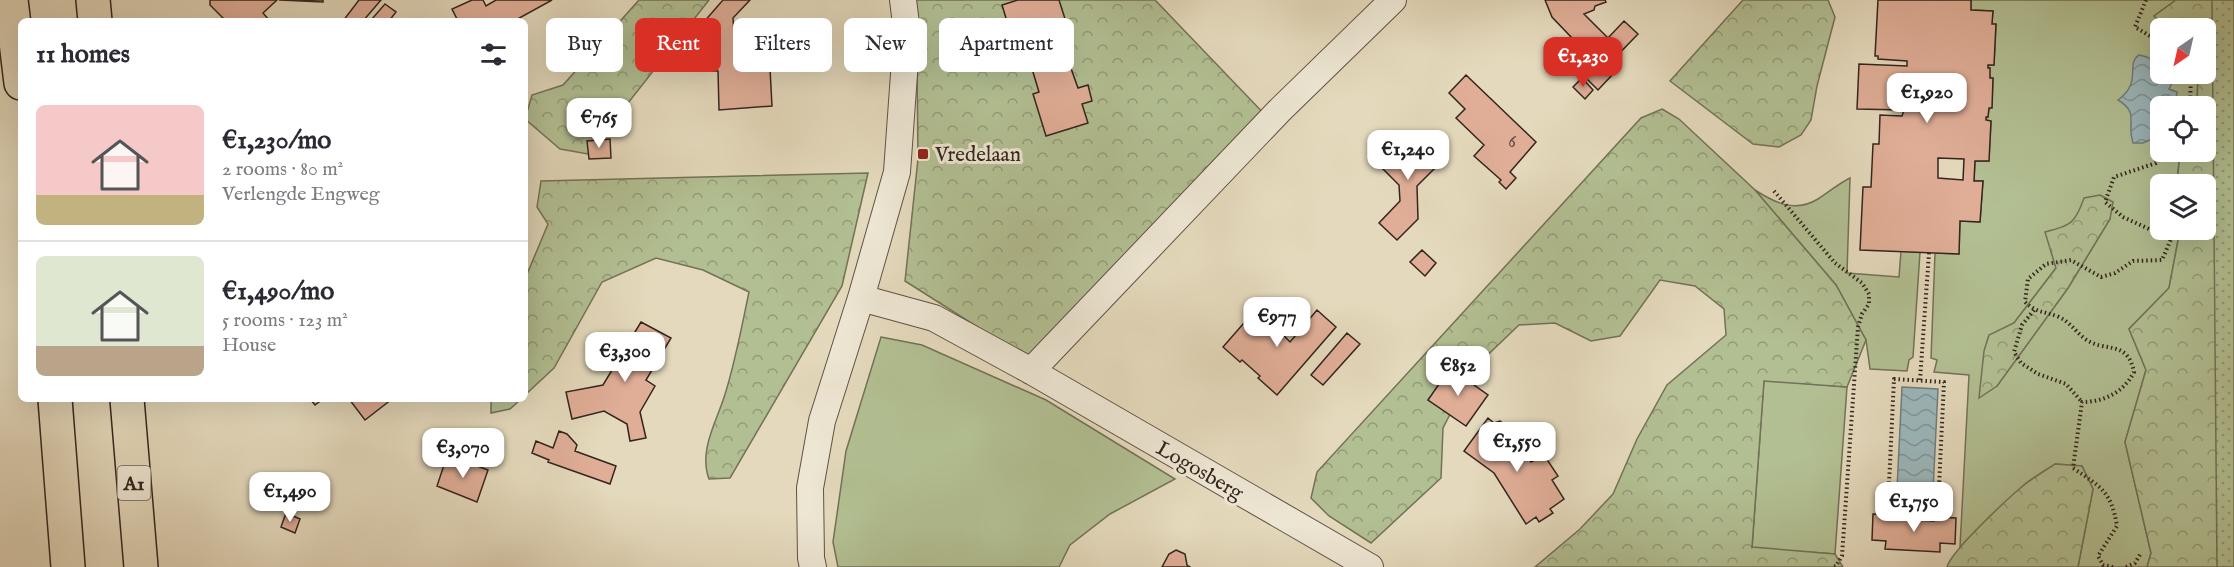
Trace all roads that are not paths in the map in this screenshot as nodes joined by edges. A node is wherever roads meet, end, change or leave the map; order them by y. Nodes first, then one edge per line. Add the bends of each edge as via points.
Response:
1 (11, 0) edge
2 (93, 0) edge
3 (903, 0) edge
4 (1392, 0) edge
5 (95, 18) edge
6 (18, 58) edge
7 (861, 298) junction
8 (1031, 371) junction
9 (55, 402) edge
10 (127, 402) edge
11 (68, 567) edge
12 (141, 567) edge
13 (813, 567) edge
14 (1370, 567) edge

1 - 6 highway
2 - 5 highway
3 - 7 street via 907,32 897,172
4 - 8 street via 1279,111
7 - 8 street, Logosberg via 934,318
7 - 13 street via 822,421 810,488
8 - 14 street, Logosberg
9 - 11 highway
10 - 12 highway, A1

